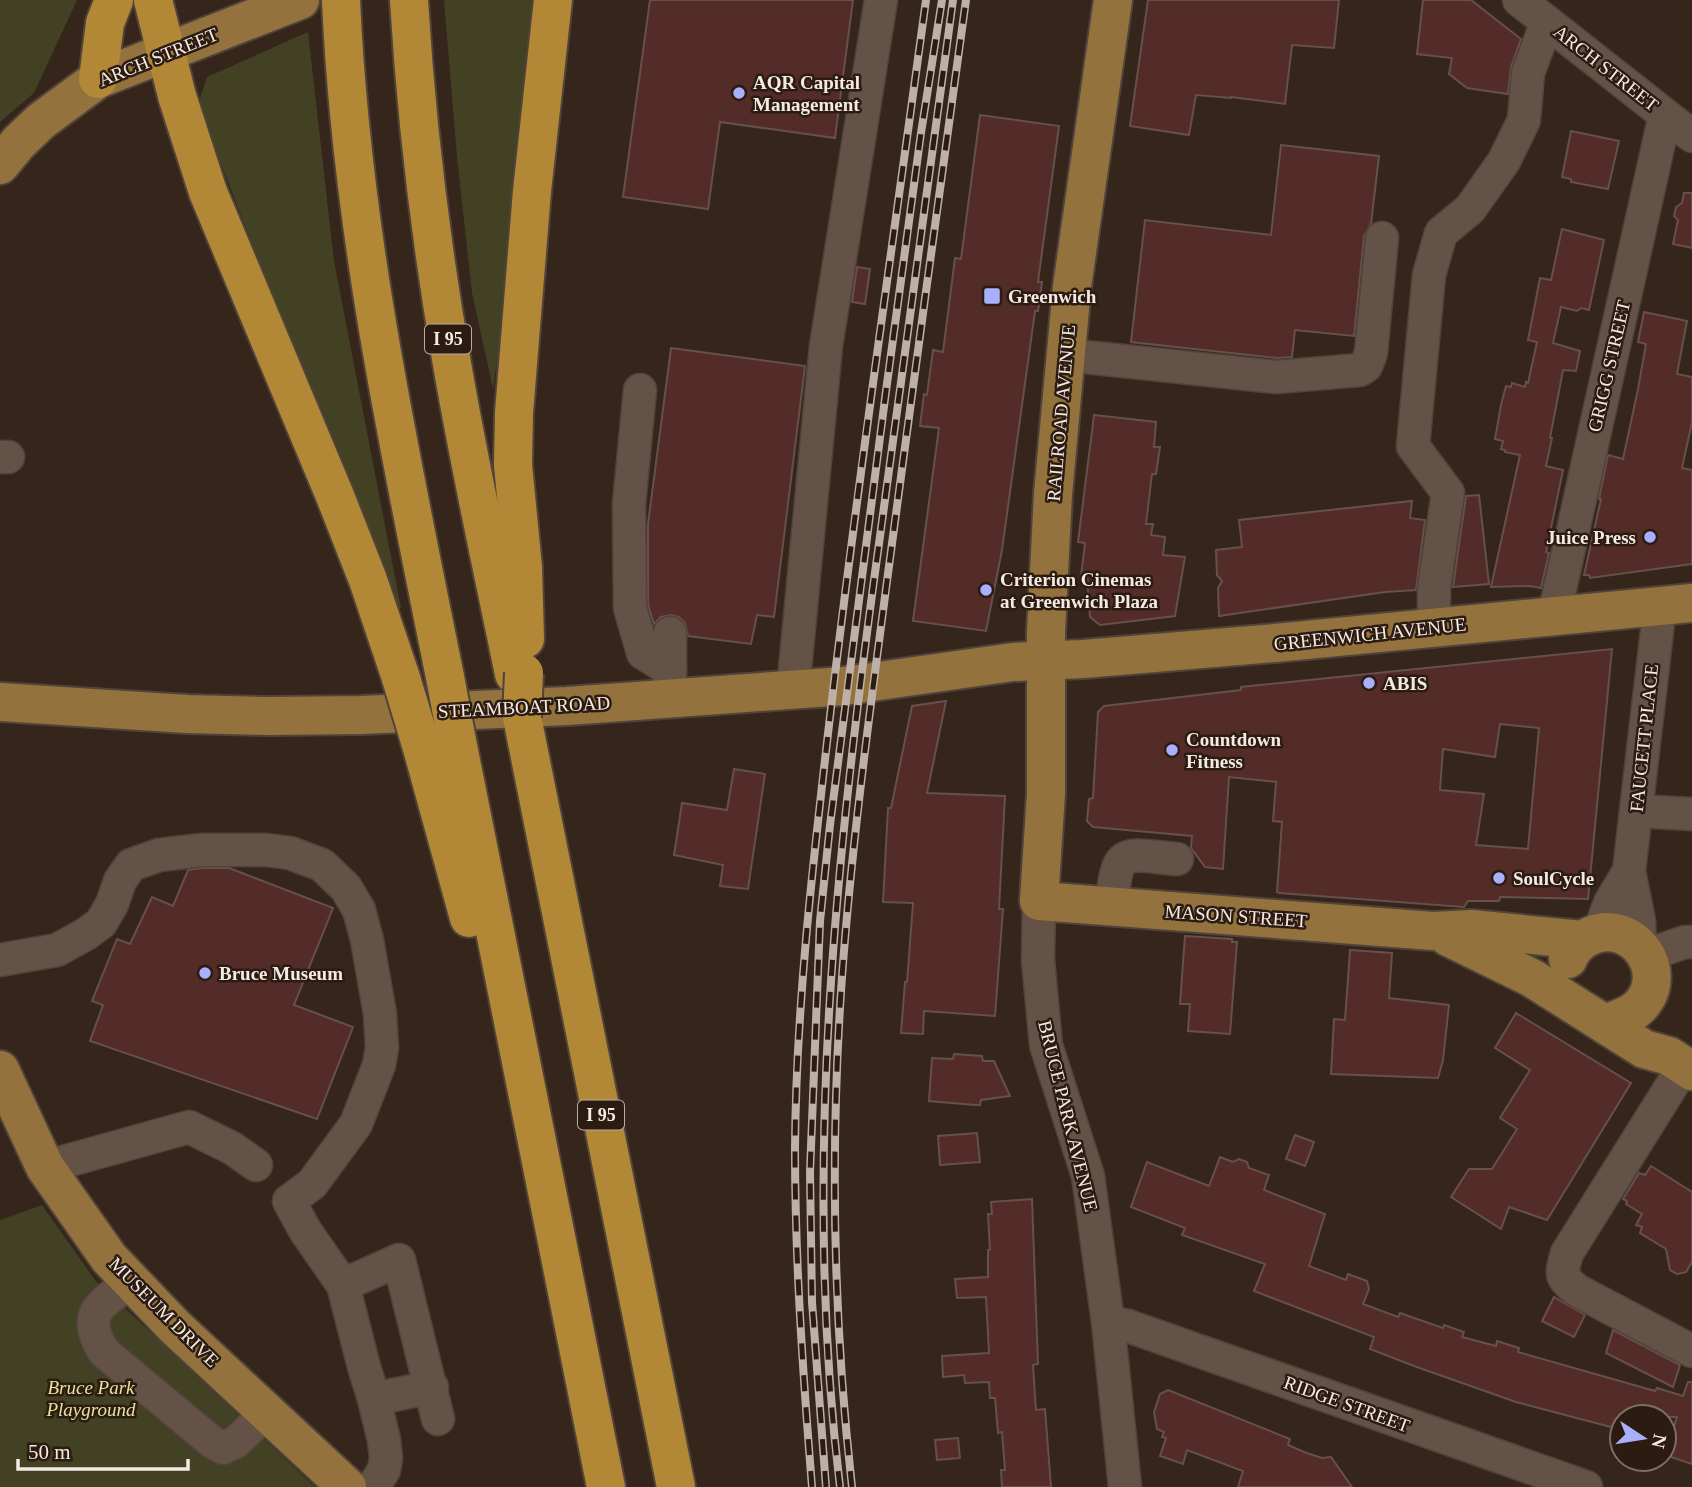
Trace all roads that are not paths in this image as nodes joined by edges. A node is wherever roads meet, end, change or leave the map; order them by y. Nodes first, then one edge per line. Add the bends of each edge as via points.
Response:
1 (114, 0) edge
2 (153, 0) edge
3 (300, 0) edge
4 (409, 0) edge
5 (553, 0) edge
6 (1113, 0) edge
7 (1519, 0) edge
8 (881, 1) edge
9 (341, 11) edge
10 (1547, 22) junction
11 (168, 53) junction
12 (845, 63) dead end
13 (98, 79) junction
14 (1665, 115) junction
15 (1692, 136) edge
16 (0, 165) edge
17 (1382, 238) dead end
18 (1066, 355) junction
19 (640, 390) dead end
20 (793, 459) dead end
21 (808, 530) junction
22 (782, 551) dead end
23 (1676, 604) edge
24 (1554, 616) junction
25 (799, 621) junction
26 (1434, 628) junction
27 (670, 633) dead end
28 (1047, 660) junction
29 (519, 673) junction
30 (670, 685) junction
31 (793, 690) junction
32 (0, 702) edge
33 (440, 747) junction
34 (1636, 811) junction
35 (1692, 814) edge
36 (1177, 859) dead end
37 (1629, 871) junction
38 (1039, 901) junction
39 (1111, 906) junction
40 (1433, 930) junction
41 (1590, 936) junction
42 (1692, 942) edge
43 (0, 960) edge
44 (1645, 963) junction
45 (1563, 998) junction
46 (1605, 1024) junction
47 (1682, 1064) edge
48 (0, 1070) edge
49 (256, 1165) dead end
50 (46, 1167) junction
51 (131, 1283) junction
52 (342, 1285) junction
53 (1108, 1322) junction
54 (1692, 1351) edge
55 (432, 1387) junction
56 (374, 1399) junction
57 (266, 1413) junction
58 (438, 1419) dead end
59 (347, 1487) edge
60 (373, 1487) edge
61 (606, 1487) edge
62 (676, 1487) edge
63 (1125, 1487) edge
64 (1586, 1487) edge

1 - 13 highway via 105,23
2 - 11 highway
3 - 11 main road, ARCH STREET
4 - 29 highway, I 95 via 417,110 438,274 466,438
5 - 29 highway via 514,414 513,465 525,620
6 - 18 main road, RAILROAD AVENUE
7 - 10 street, ARCH STREET
8 - 12 street via 862,13 855,59
8 - 21 street via 826,346
9 - 33 highway, bridge via 369,281 445,677
10 - 14 street, ARCH STREET
10 - 26 street via 1528,73 1524,120 1504,161 1470,209 1441,233 1429,275 1413,446 1448,493 1434,588
11 - 13 main road, ARCH STREET
11 - 33 highway, bridge via 208,192 340,507 401,678
13 - 16 main road, ARCH STREET via 41,121
14 - 15 street, ARCH STREET
14 - 24 street, GRIGG STREET
17 - 18 street via 1371,352 1360,370 1276,377
18 - 28 main road, RAILROAD AVENUE via 1048,562
19 - 30 street via 629,504 631,608 643,653
20 - 21 street via 801,460 792,515
21 - 25 street
22 - 25 street via 786,553 780,613
23 - 24 main road, GREENWICH AVENUE
23 - 34 street, FAUCETT PLACE
24 - 26 main road, GREENWICH AVENUE
25 - 31 street
26 - 28 main road, GREENWICH AVENUE
27 - 30 street
28 - 31 main road, STEAMBOAT ROAD
28 - 38 main road, BRUCE PARK AVENUE
29 - 62 highway, I 95, bridge via 525,730
30 - 31 main road, STEAMBOAT ROAD
30 - 32 main road, STEAMBOAT ROAD via 374,714 187,714
33 - 61 highway via 560,1257
34 - 35 street
34 - 37 street, FAUCETT PLACE
36 - 39 street via 1121,859
37 - 41 street, FAUCETT PLACE
37 - 44 street, FAUCETT PLACE
38 - 39 main road, MASON STREET
38 - 53 street, BRUCE PARK AVENUE via 1038,960 1046,1045 1088,1176
39 - 40 main road, MASON STREET
40 - 41 main road, MASON STREET
40 - 45 main road, MASON STREET via 1506,964
41 - 44 main road, MASON STREET via 1628,936
41 - 45 main road via 1571,951 1563,972
42 - 44 street
43 - 52 street via 57,950 86,934 101,923 131,866 159,855 266,850 322,865 346,888 359,910 380,1014 382,1048 356,1124 312,1184 289,1201
44 - 46 main road via 1640,1006
44 - 47 main road
45 - 46 main road, MASON STREET
46 - 47 main road, MASON STREET via 1644,1049
47 - 54 street via 1567,1252 1562,1272 1564,1280 1578,1291
48 - 50 main road, MUSEUM DRIVE
49 - 50 street via 189,1127
50 - 51 main road, MUSEUM DRIVE
51 - 57 main road, MUSEUM DRIVE
51 - 57 street via 104,1301 93,1317 94,1336 104,1352 223,1448 236,1442
52 - 55 street via 399,1260
52 - 56 street
53 - 63 street, BRUCE PARK AVENUE
53 - 64 street, RIDGE STREET
55 - 56 street
55 - 58 street
56 - 60 street via 386,1458
57 - 59 main road, MUSEUM DRIVE

